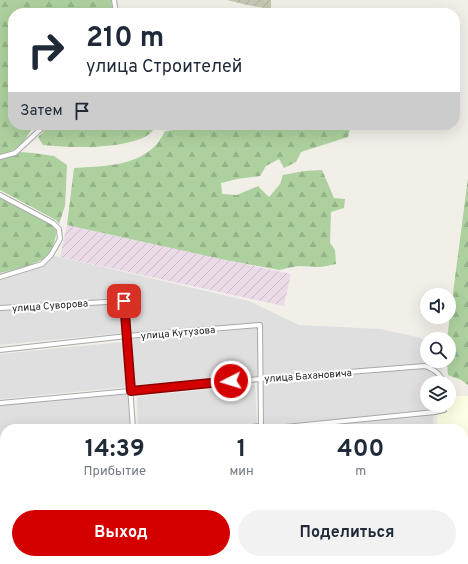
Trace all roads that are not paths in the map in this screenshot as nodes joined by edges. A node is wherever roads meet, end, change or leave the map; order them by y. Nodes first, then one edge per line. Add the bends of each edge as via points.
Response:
1 (39, 130) edge
2 (0, 157) edge
3 (0, 195) edge
4 (0, 277) edge
5 (0, 308) edge
6 (127, 336) junction
7 (0, 350) edge
8 (439, 376) edge
9 (260, 379) junction
10 (131, 391) junction
11 (0, 404) edge
12 (435, 412) edge
13 (133, 424) edge
14 (260, 424) edge
15 (315, 424) edge

1 - 2 street via 14,152
3 - 4 street via 53,223 58,228 60,238 51,255 42,264
5 - 6 street, улица Суворова via 124,301
6 - 7 street, улица Кутузова
6 - 9 street, улица Кутузова via 260,325
6 - 10 street
8 - 9 street, улица Бахановича via 425,366
9 - 10 street, улица Бахановича
9 - 14 street
10 - 11 street, улица Бахановича
10 - 13 street
12 - 15 street

